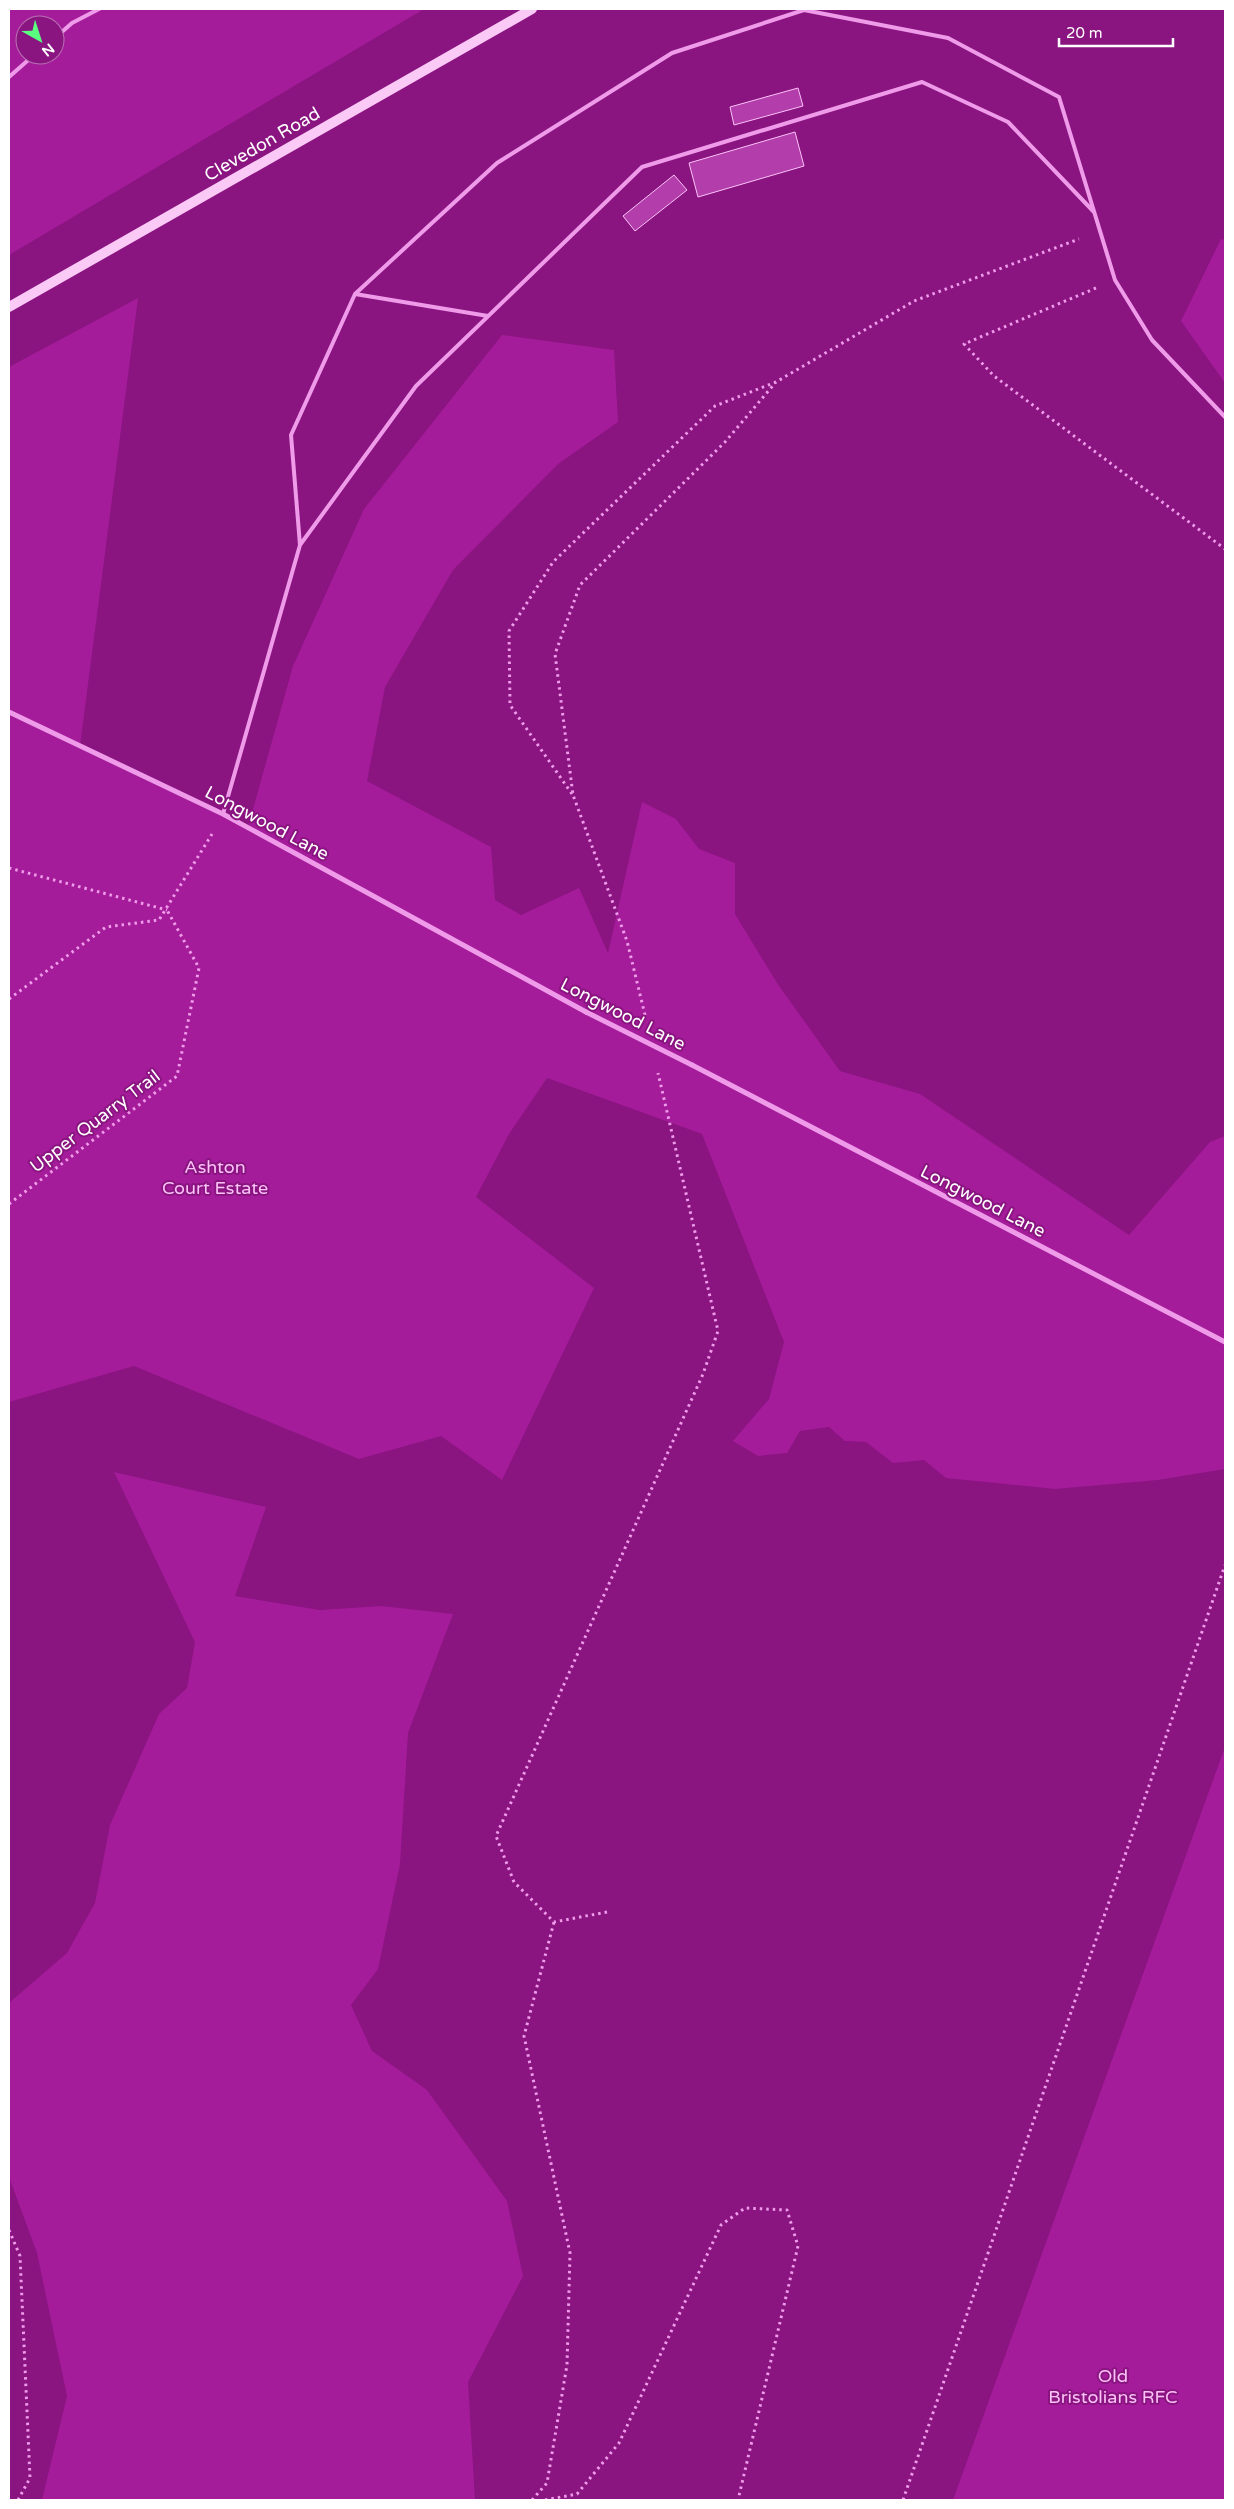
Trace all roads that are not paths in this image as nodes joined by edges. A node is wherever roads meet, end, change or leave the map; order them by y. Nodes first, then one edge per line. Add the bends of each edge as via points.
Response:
1 (99, 9) edge
2 (532, 9) edge
3 (65, 29) edge
4 (23, 65) edge
5 (9, 77) edge
6 (1096, 214) junction
7 (354, 294) junction
8 (9, 307) edge
9 (488, 316) junction
10 (1225, 417) edge
11 (300, 545) junction
12 (9, 712) edge
13 (223, 814) junction
14 (1225, 1342) edge

1 - 3 lane
2 - 8 main road, Clevedon Road
4 - 5 lane
6 - 7 lane via 1058,98 948,38 804,10 663,58 497,163
6 - 9 lane via 1008,122 922,82 642,167
6 - 10 lane via 1115,280 1152,340
7 - 9 lane
7 - 11 lane via 291,435
9 - 11 lane via 416,386
11 - 13 lane
12 - 13 street, Longwood Lane
13 - 14 street, Longwood Lane, bridge via 586,1012

